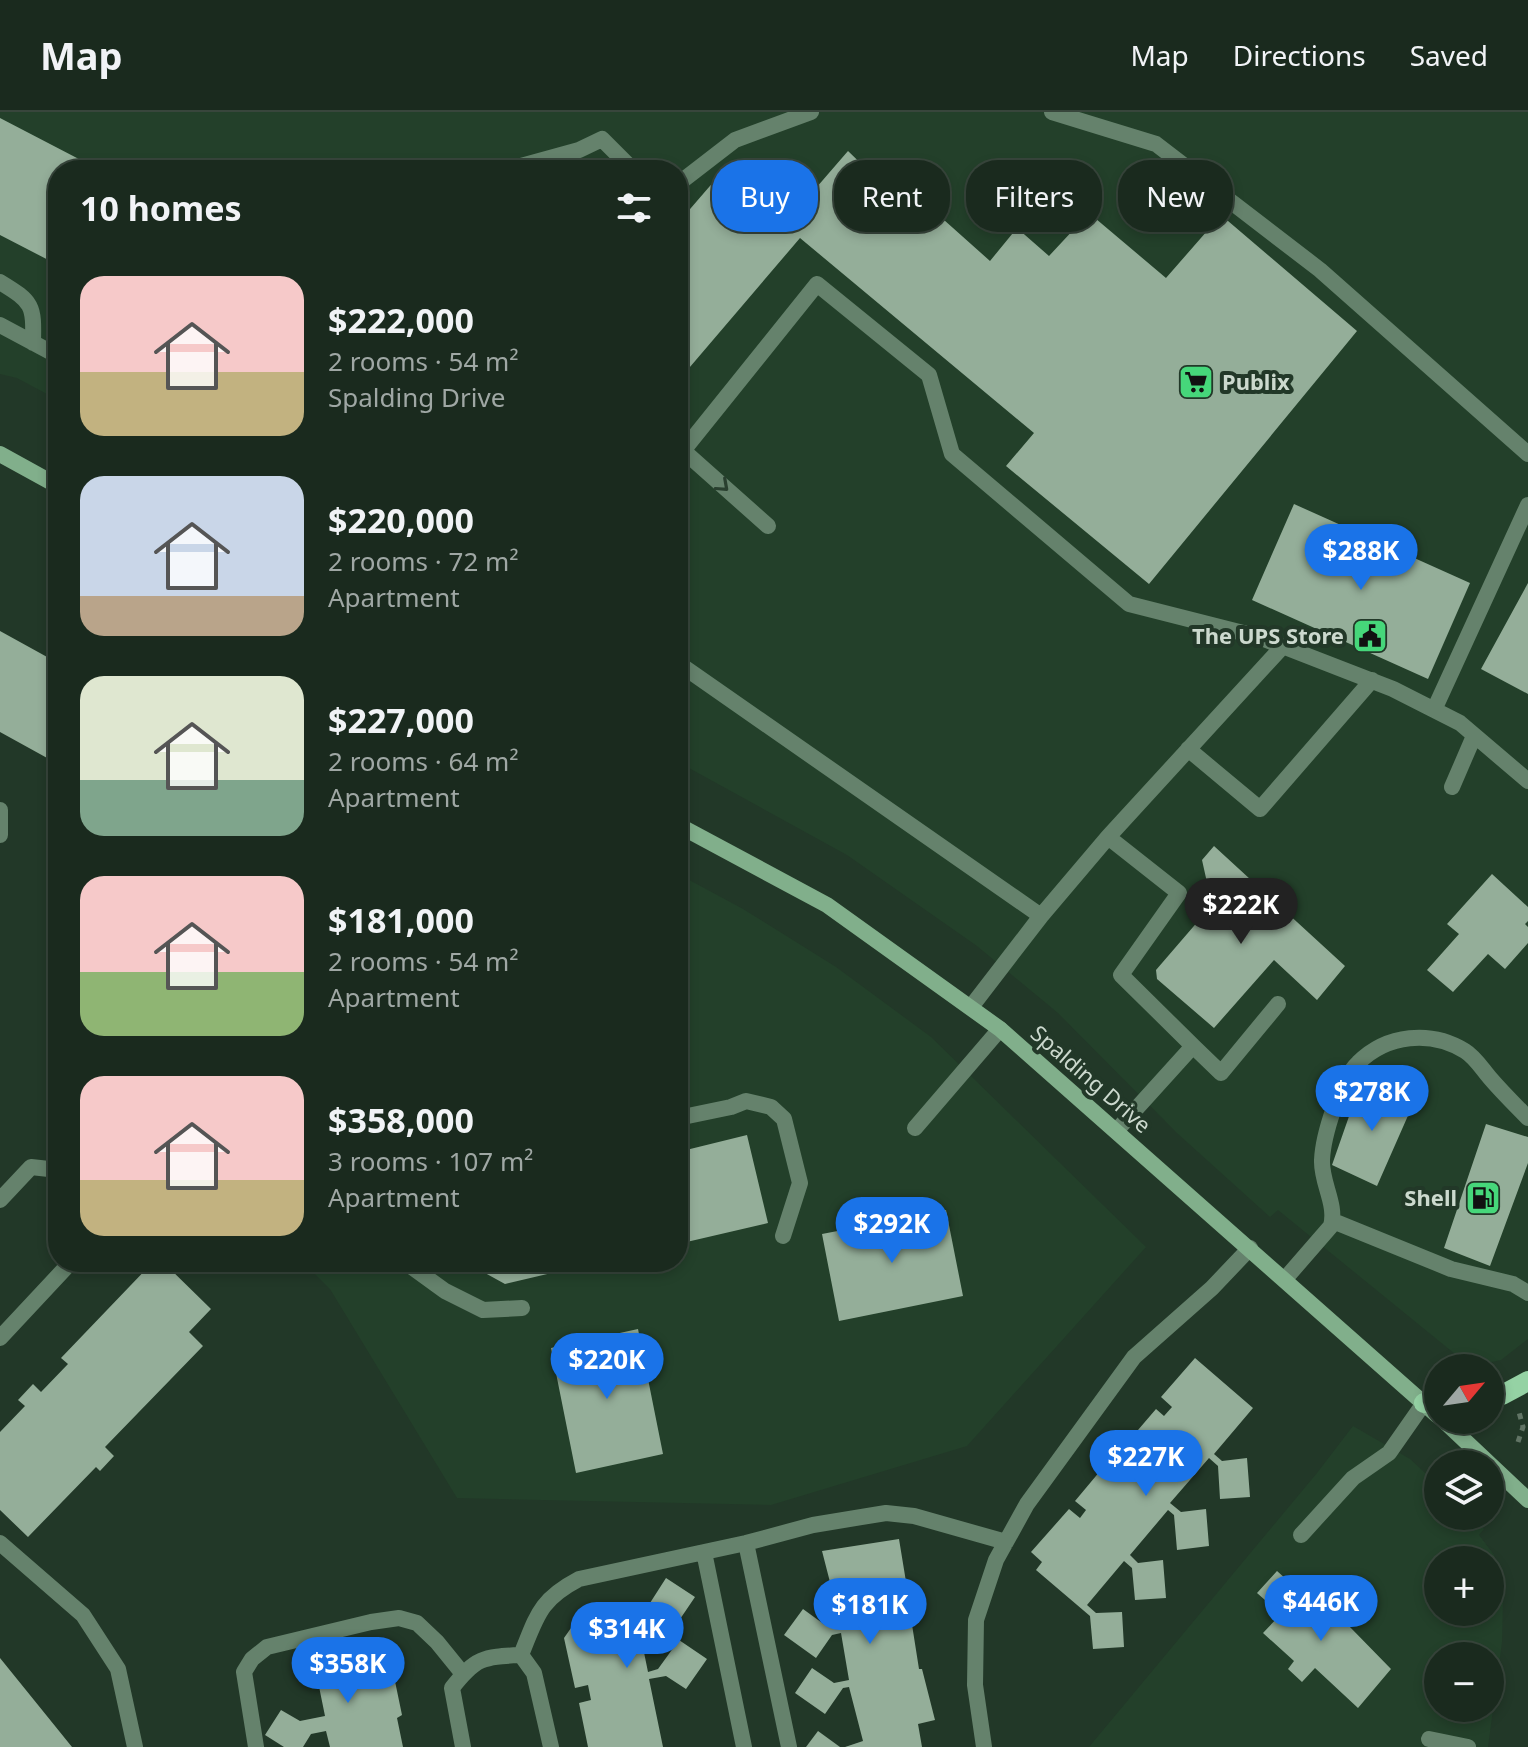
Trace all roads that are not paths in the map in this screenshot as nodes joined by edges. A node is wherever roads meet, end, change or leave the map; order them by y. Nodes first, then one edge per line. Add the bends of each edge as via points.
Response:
1 (811, 112) edge
2 (1052, 112) edge
3 (542, 160) edge
4 (623, 160) edge
5 (688, 176) edge
6 (0, 282) edge
7 (2, 332) edge
8 (33, 343) junction
9 (48, 351) edge
10 (688, 441) edge
11 (0, 454) edge
12 (1528, 454) edge
13 (688, 458) edge
14 (48, 480) edge
15 (1528, 505) edge
16 (768, 526) dead end
17 (1283, 646) junction
18 (688, 670) edge
19 (1372, 680) junction
20 (1434, 710) junction
21 (1474, 736) junction
22 (1188, 749) junction
23 (1528, 781) edge
24 (1452, 787) dead end
25 (0, 810) edge
26 (688, 830) edge
27 (0, 835) edge
28 (1108, 837) junction
29 (1041, 916) junction
30 (1278, 1004) dead end
31 (971, 1007) junction
32 (1000, 1029) junction
33 (1193, 1046) junction
34 (688, 1116) edge
35 (1528, 1118) edge
36 (915, 1128) dead end
37 (1117, 1130) junction
38 (48, 1169) edge
39 (0, 1200) edge
40 (1333, 1221) junction
41 (783, 1236) dead end
42 (1250, 1248) junction
43 (62, 1272) edge
44 (419, 1272) edge
45 (1285, 1279) junction
46 (1528, 1293) edge
47 (522, 1308) dead end
48 (0, 1338) edge
49 (1528, 1381) edge
50 (1504, 1394) edge
51 (1424, 1399) edge
52 (1424, 1416) edge
53 (1458, 1434) edge
54 (1528, 1500) edge
55 (1301, 1535) dead end
56 (1006, 1542) junction
57 (0, 1543) edge
58 (746, 1543) junction
59 (704, 1552) junction
60 (521, 1655) junction
61 (463, 1674) junction
62 (1429, 1739) dead end
63 (135, 1747) edge
64 (256, 1747) edge
65 (463, 1747) edge
66 (551, 1747) edge
67 (744, 1747) edge
68 (789, 1747) edge
69 (984, 1747) edge
70 (1468, 1747) edge

1 - 5 street via 735,140
2 - 12 street via 1156,144 1320,270
3 - 4 street via 602,139
6 - 8 street via 24,297 34,311
7 - 8 street
8 - 9 street
10 - 17 street via 817,284 929,375 952,454 1129,604
11 - 14 main road
13 -> 16 street
15 - 20 street
17 - 19 street
17 - 22 street
18 - 29 street
19 - 20 street
19 - 22 street via 1260,809
20 - 21 street
21 - 23 street
21 - 24 street
22 - 28 street
25 - 27 street
26 - 31 main road, Spalding Drive via 827,905
28 - 29 street
28 - 33 street via 1179,893 1121,975
29 - 31 street
30 - 33 street via 1221,1073
31 - 32 main road, Spalding Drive
32 - 36 street
32 - 37 main road, Spalding Drive
33 - 37 street
34 - 41 street via 746,1101 771,1107 784,1119 800,1183
35 - 40 street via 1467,1052 1436,1039 1409,1036 1381,1047 1357,1063 1327,1132 1321,1162
37 - 42 main road, Spalding Drive
38 - 39 street via 31,1167
40 - 45 street
40 - 46 street via 1451,1269 1513,1284
42 - 45 main road, Spalding Drive
42 - 56 street via 1134,1357 1027,1504
43 - 48 street
44 - 47 street via 483,1310
45 - 51 main road, Spalding Drive
49 - 50 main road
52 - 55 street via 1389,1453 1353,1478
53 - 54 main road
56 - 58 street via 886,1513
56 - 69 street via 976,1620 975,1685
57 - 63 street via 83,1615 118,1669
58 - 59 street
58 - 68 street
59 - 60 street via 579,1579 556,1591 541,1607
59 - 67 street
60 - 61 street via 488,1656
60 - 66 street via 534,1673
61 - 64 street via 417,1623 399,1618 267,1647 244,1672
61 - 65 street via 452,1688
62 - 70 street

